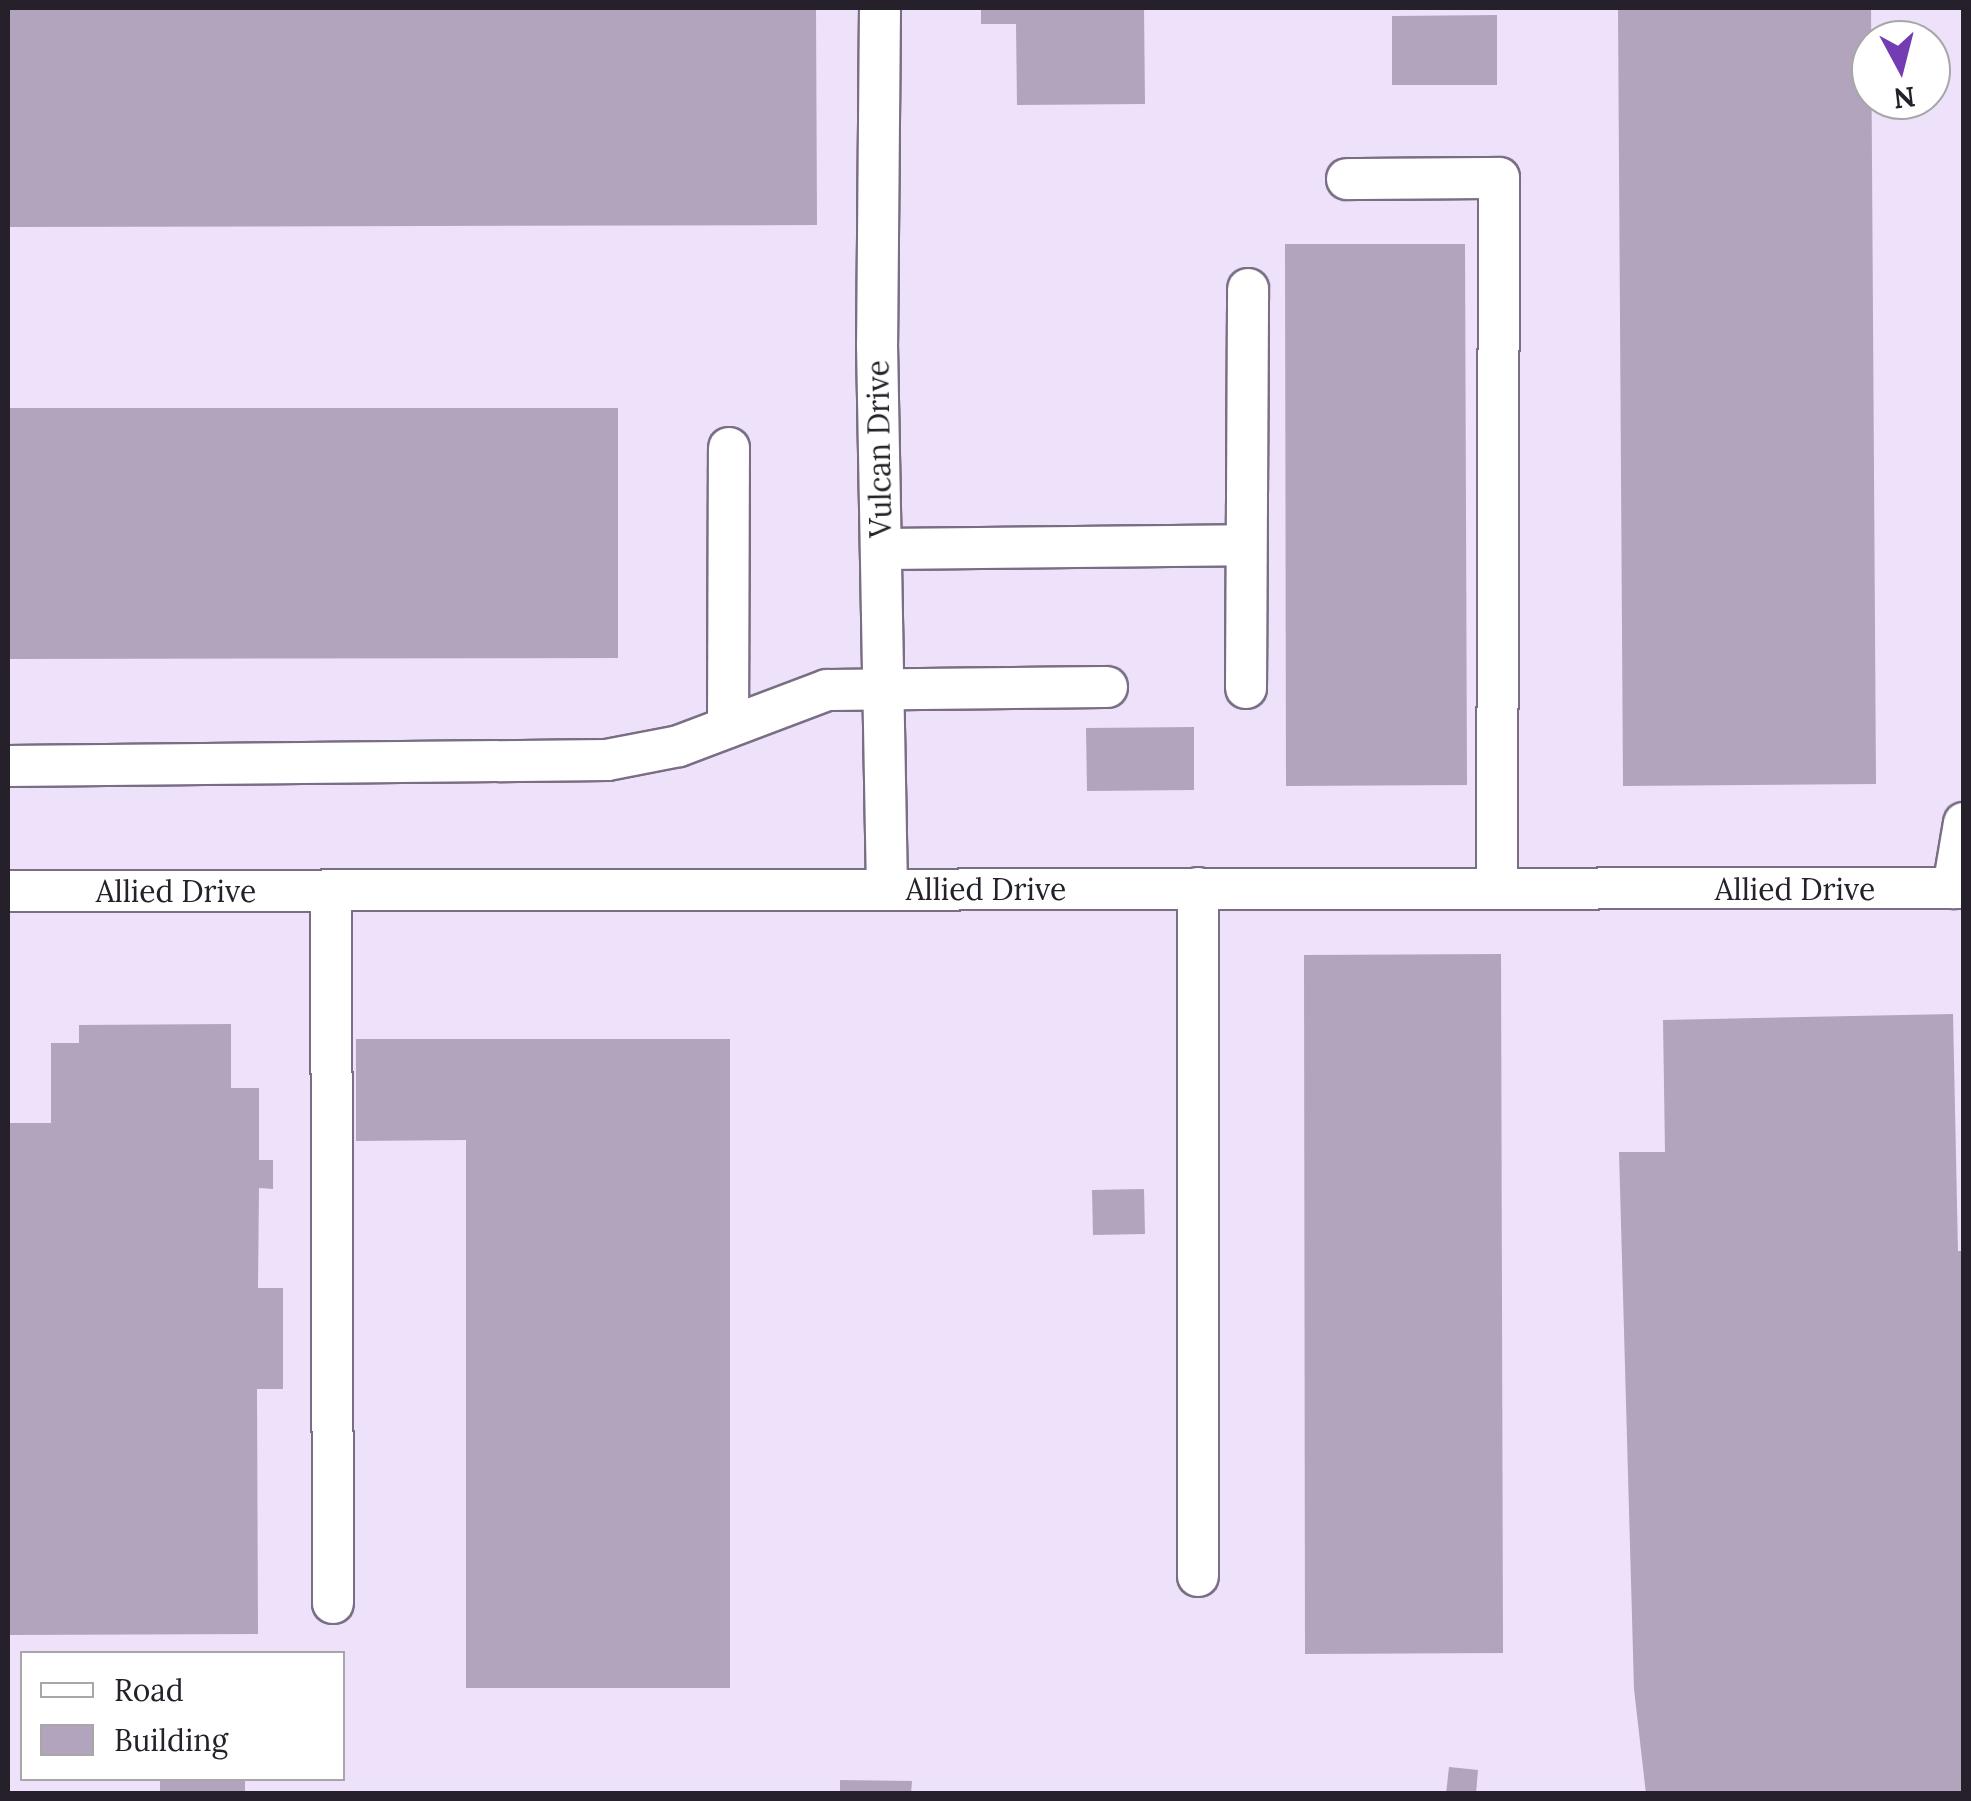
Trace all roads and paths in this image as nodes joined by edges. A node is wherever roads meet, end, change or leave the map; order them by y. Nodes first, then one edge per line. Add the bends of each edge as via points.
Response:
1 (880, 8) edge
2 (1347, 180) dead end
3 (1248, 288) dead end
4 (729, 448) dead end
5 (1246, 545) junction
6 (881, 548) junction
7 (1107, 686) dead end
8 (1246, 688) dead end
9 (884, 690) junction
10 (728, 727) junction
11 (8, 766) edge
12 (1964, 822) edge
13 (1198, 888) junction
14 (1497, 888) junction
15 (1958, 888) edge
16 (331, 890) junction
17 (887, 890) junction
18 (8, 891) edge
19 (1198, 1576) dead end
20 (333, 1603) dead end

1 - 6 street, Vulcan Drive
2 - 14 street via 1499,178
3 - 5 street
4 - 10 street
5 - 6 street
5 - 8 street
6 - 9 street, Vulcan Drive
7 - 9 street
9 - 10 street via 827,690
9 - 17 street, Vulcan Drive
10 - 11 street via 679,746 607,760
12 - 15 street
13 - 14 street, Allied Drive
13 - 17 street, Allied Drive
13 - 19 street
14 - 15 street, Allied Drive
16 - 17 street, Allied Drive
16 - 18 street, Allied Drive
16 - 20 street

